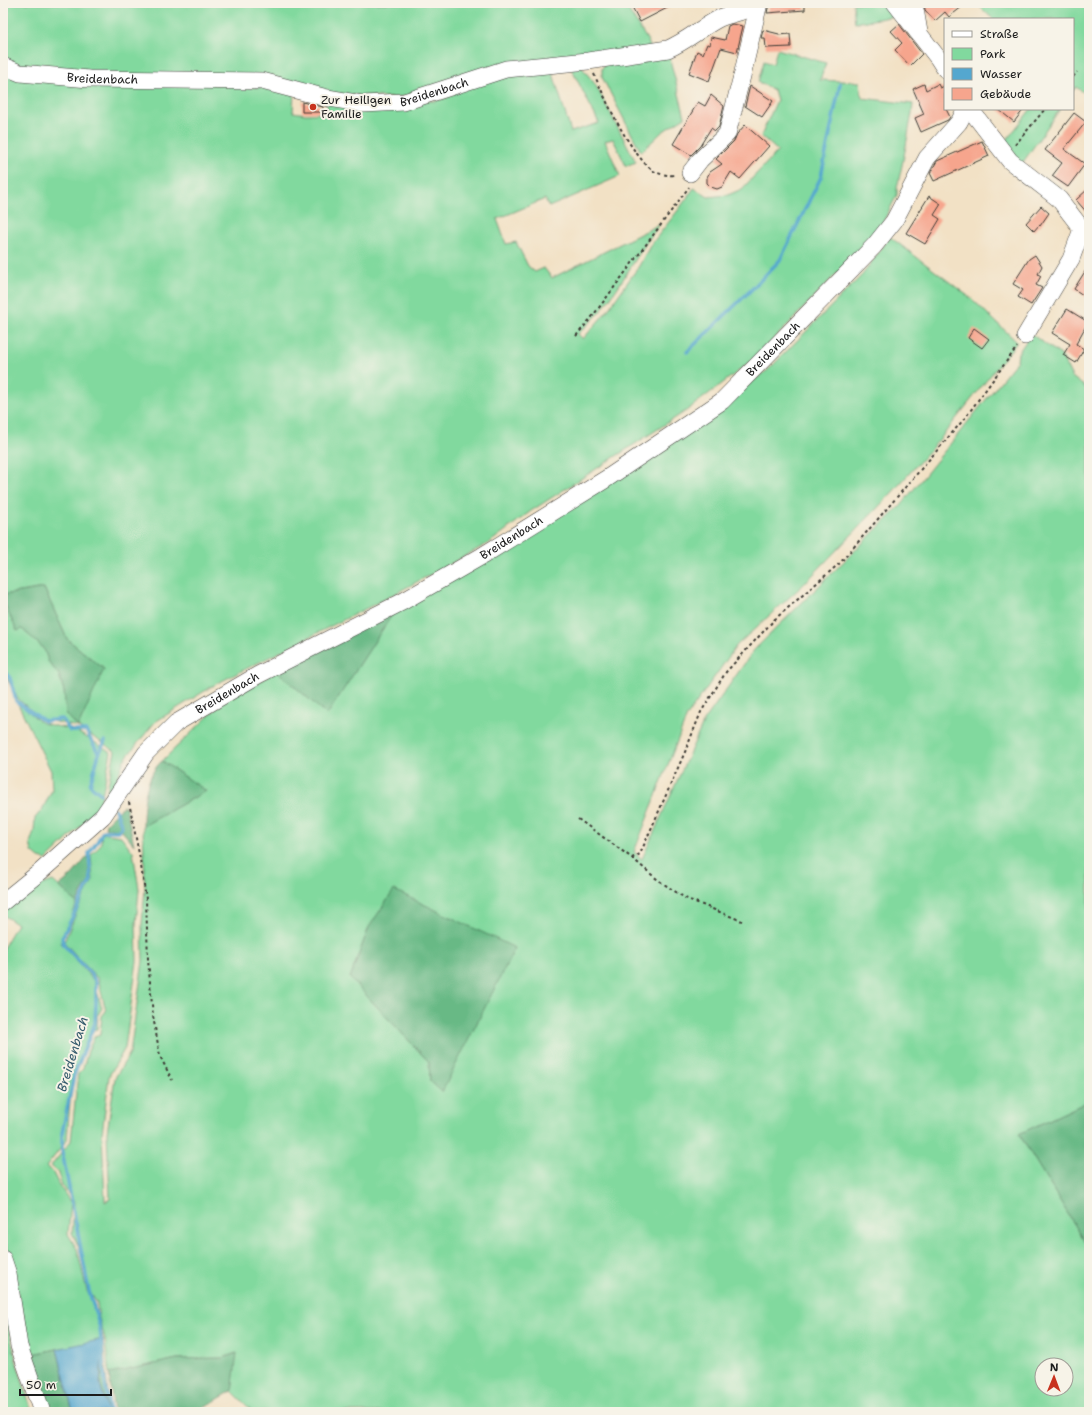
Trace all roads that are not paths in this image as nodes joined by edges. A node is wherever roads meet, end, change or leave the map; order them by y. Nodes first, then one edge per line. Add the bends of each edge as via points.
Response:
1 (759, 3) edge
2 (895, 3) edge
3 (914, 3) edge
4 (919, 33) junction
5 (3, 66) edge
6 (944, 67) edge
7 (965, 110) edge
8 (971, 110) edge
9 (690, 173) road end
10 (1025, 336) road end
11 (3, 902) edge
12 (3, 1259) edge
13 (42, 1412) edge

1 - 5 street, Breidenbach via 744,11 722,17 668,49 588,61 506,69 404,102 363,104 323,97 262,81 89,79 20,73
1 - 9 street via 727,134
2 - 4 street
3 - 4 street
4 - 6 street
7 - 11 street, Breidenbach via 926,158 894,220 874,246 722,401 606,480 482,556 402,602 258,674 176,723 146,753 104,816
8 - 10 street via 1010,161 1059,199 1082,229 1071,259
12 - 13 street via 8,1274 19,1346

